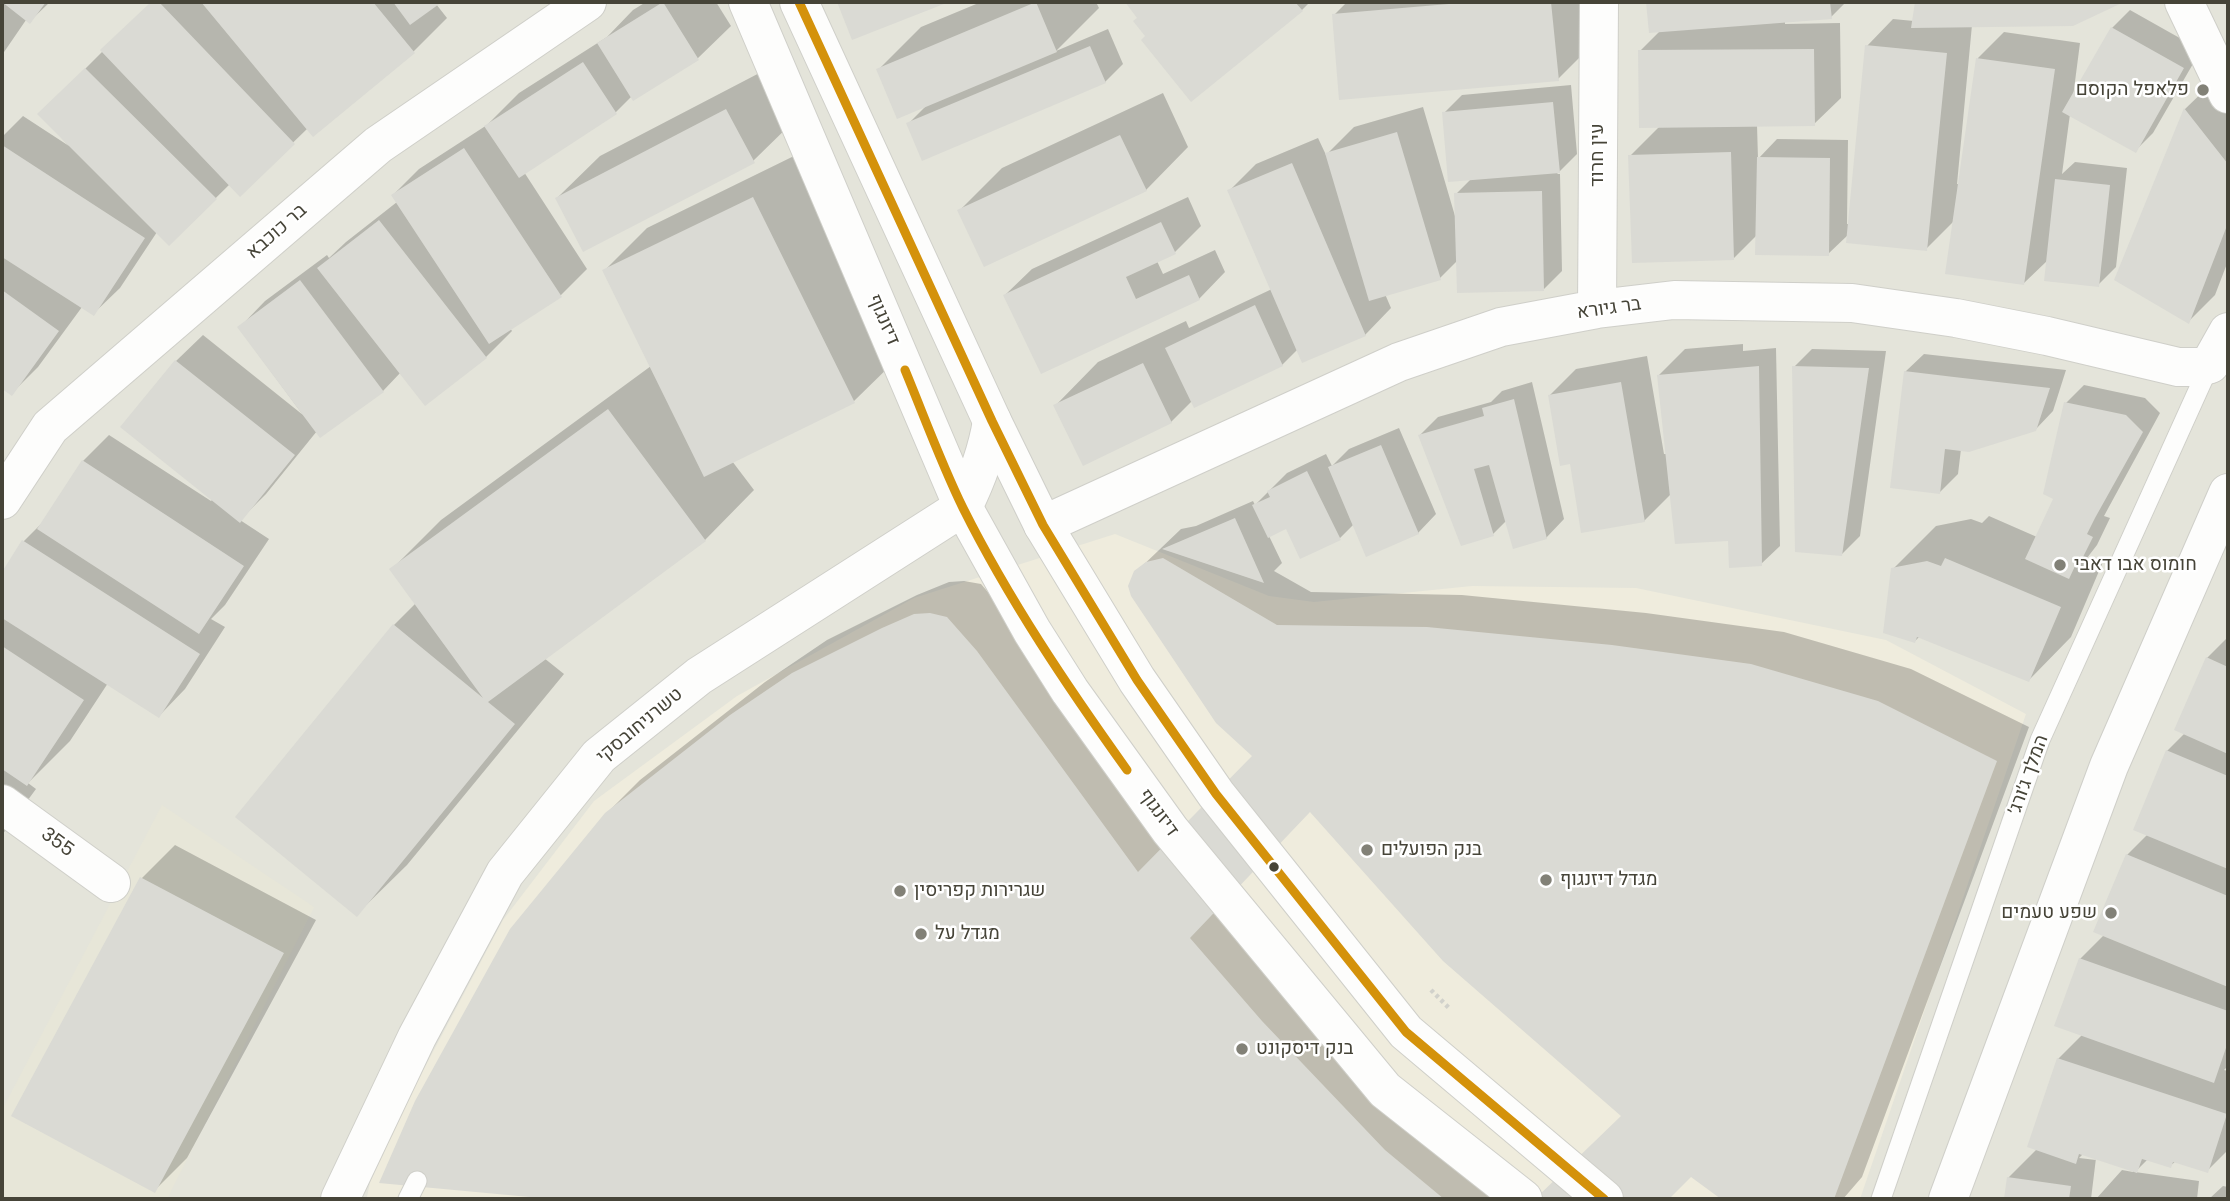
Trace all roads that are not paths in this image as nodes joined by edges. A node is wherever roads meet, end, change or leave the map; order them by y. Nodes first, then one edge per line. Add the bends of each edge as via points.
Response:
1 (587, 2) edge
2 (748, 2) edge
3 (799, 2) edge
4 (1599, 2) edge
5 (2184, 2) edge
6 (2228, 94) edge
7 (1597, 309) junction
8 (2219, 348) edge
9 (992, 421) junction
10 (2228, 493) edge
11 (2, 500) edge
12 (963, 507) junction
13 (1043, 525) junction
14 (2, 804) edge
15 (111, 883) dead end
16 (417, 1181) dead end
17 (340, 1199) edge
18 (408, 1199) edge
19 (1523, 1199) edge
20 (1604, 1199) edge
21 (1881, 1199) edge
22 (1948, 1199) edge

1 - 11 street, בר כוכבא via 378,145 50,427
2 - 12 street, דיזנגוף
3 - 9 street
4 - 7 street, עין חרוד
5 - 6 street
7 - 8 street, בר גיורא via 1674,300 1852,303 1995,325 2178,368 2201,367
7 - 13 street, בר גיורא via 1501,327 1399,362
8 - 21 lane, המלך ג׳ורג׳ via 2040,740
9 - 12 street via 987,451
9 - 13 street
10 - 22 street via 2109,766
12 - 17 street, טשרניחובסקי via 699,676 599,756 505,873 417,1037
12 - 19 street, דיזנגוף via 1070,691 1183,846 1385,1090
13 - 20 street via 1137,680 1216,794 1406,1032
14 - 15 street, 355
16 - 18 lane

